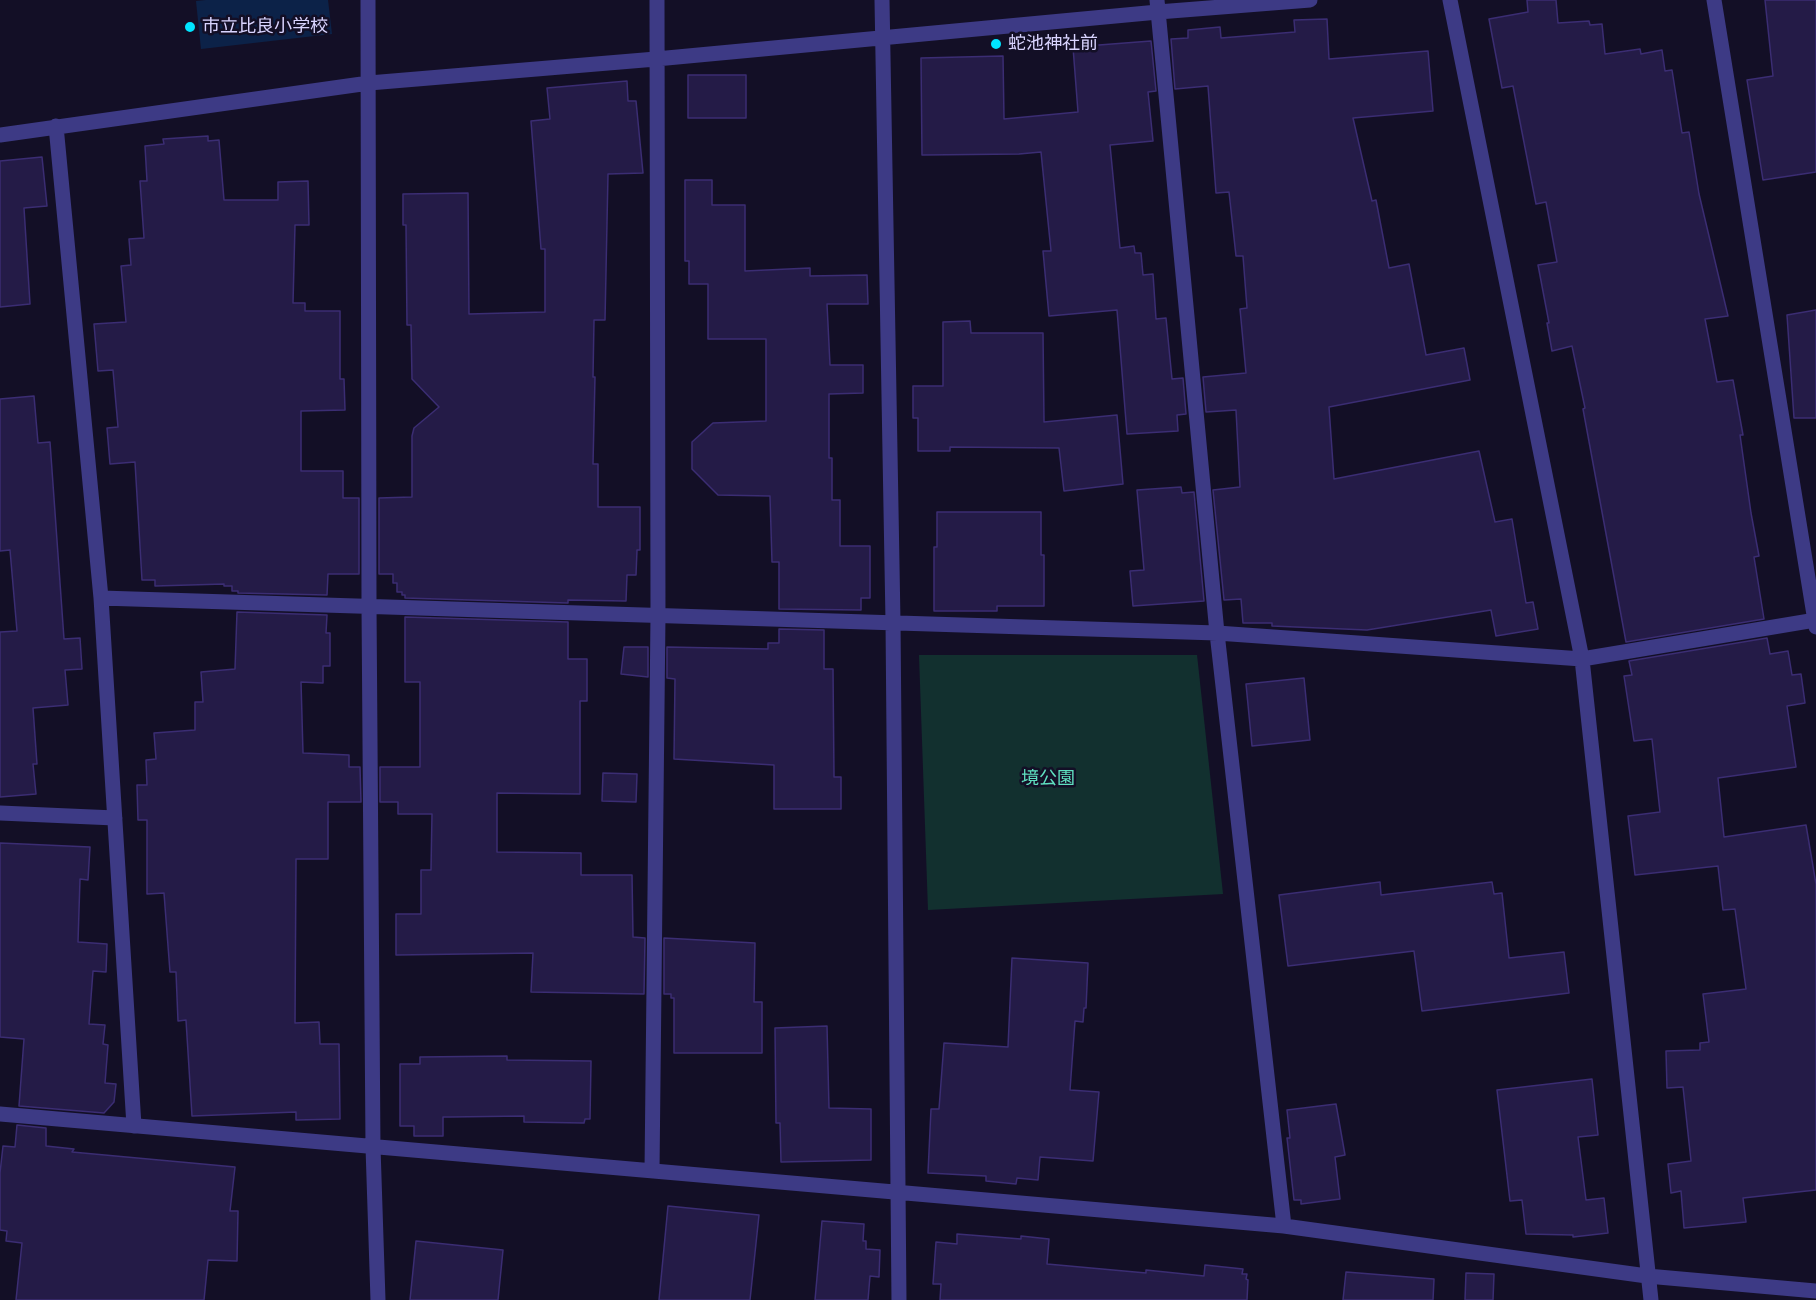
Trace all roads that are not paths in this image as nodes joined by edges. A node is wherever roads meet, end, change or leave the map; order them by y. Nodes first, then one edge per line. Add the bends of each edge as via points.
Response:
1 (368, 0) edge
2 (657, 0) edge
3 (882, 0) edge
4 (1311, 0) edge
5 (1450, 0) edge
6 (1714, 0) edge
7 (1157, 6) edge
8 (883, 37) junction
9 (657, 59) junction
10 (369, 82) junction
11 (56, 126) junction
12 (0, 135) edge
13 (101, 598) junction
14 (369, 606) junction
15 (658, 615) junction
16 (893, 621) junction
17 (1816, 622) edge
18 (1217, 633) junction
19 (1582, 658) junction
20 (0, 813) edge
21 (115, 818) junction
22 (0, 1114) edge
23 (134, 1126) junction
24 (373, 1147) junction
25 (652, 1171) junction
26 (897, 1193) junction
27 (1284, 1226) junction
28 (1647, 1276) junction
29 (1816, 1291) edge
30 (378, 1300) edge
31 (899, 1300) edge
32 (1651, 1300) edge

1 - 10 street
2 - 9 street
3 - 8 street
4 - 7 street
5 - 19 street
6 - 17 street
7 - 8 street
7 - 18 street
8 - 9 street
8 - 16 street
9 - 10 street
9 - 15 street
10 - 11 street
10 - 14 street
11 - 12 street
11 - 13 street
13 - 14 street
13 - 21 street
14 - 15 street
14 - 24 street
15 - 16 street
15 - 25 street
16 - 18 street
16 - 26 street
17 - 19 street
18 - 19 street
18 - 27 street
19 - 28 street
20 - 21 street
21 - 23 street
22 - 23 street
23 - 24 street
24 - 25 street
24 - 30 street
25 - 26 street
26 - 27 street
26 - 31 street
27 - 28 street
28 - 29 street
28 - 32 street

